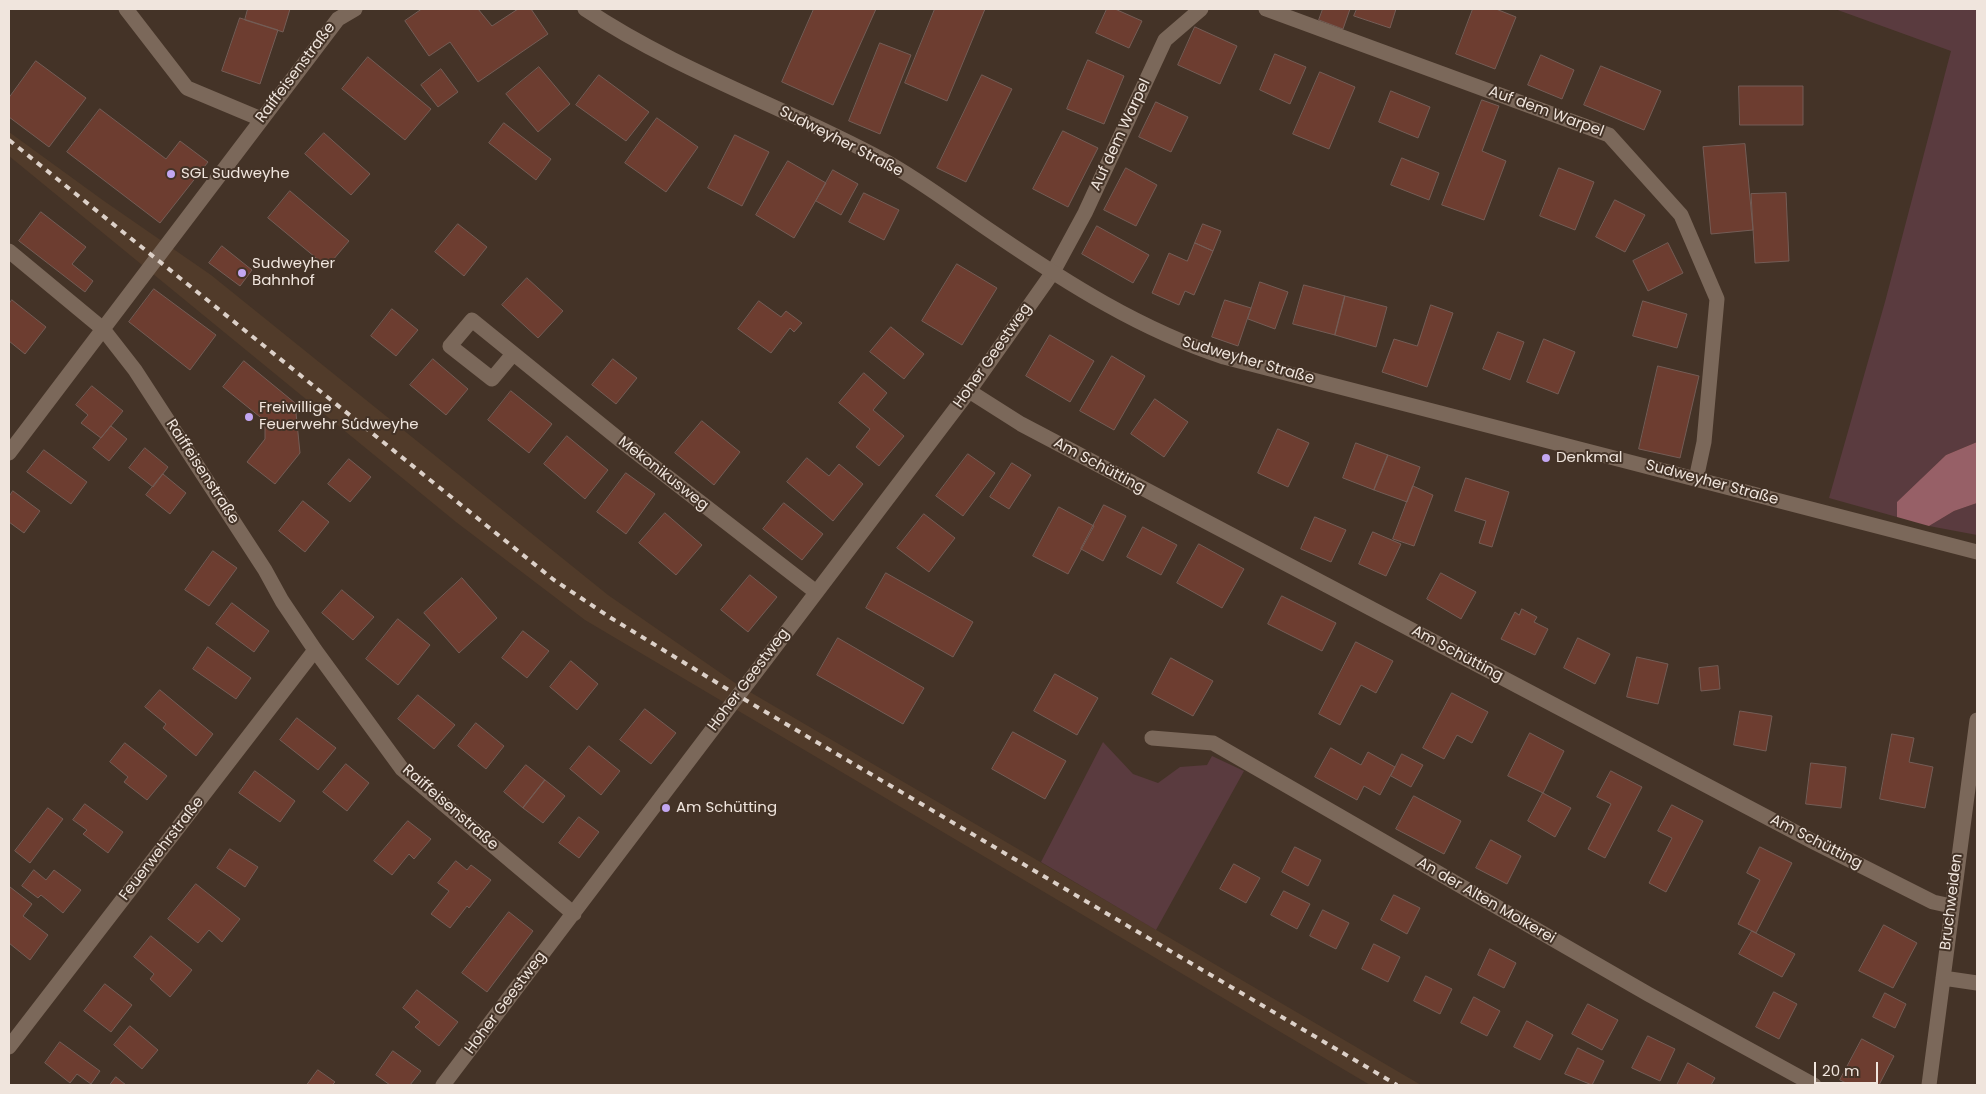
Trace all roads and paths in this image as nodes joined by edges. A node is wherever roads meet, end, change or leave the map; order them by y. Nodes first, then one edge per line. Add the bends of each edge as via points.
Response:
1 (126, 9) edge
2 (355, 9) edge
3 (585, 9) edge
4 (1202, 9) edge
5 (1266, 9) edge
6 (261, 119) junction
7 (9, 251) edge
8 (1052, 272) junction
9 (103, 329) junction
10 (513, 354) dead end
11 (969, 391) junction
12 (9, 453) edge
13 (1696, 479) junction
14 (1977, 552) edge
15 (816, 592) junction
16 (315, 650) junction
17 (1977, 721) edge
18 (1152, 738) dead end
19 (1952, 906) junction
20 (574, 914) junction
21 (1943, 978) junction
22 (1977, 983) edge
23 (9, 1048) edge
24 (443, 1085) edge
25 (1814, 1085) edge
26 (1928, 1085) edge

1 - 6 street via 187,88
2 - 6 street, Raiffeisenstraße via 338,18
3 - 8 street, Sudweyher Straße via 652,50 886,162
4 - 8 street, Auf dem Warpel via 1165,40 1085,214
5 - 13 street, Auf dem Warpel via 1609,135 1681,215 1717,299 1704,442
6 - 9 street, Raiffeisenstraße
7 - 9 street
8 - 11 street, Hoher Geestweg
8 - 13 street, Sudweyher Straße via 1099,301 1188,346
9 - 12 street
9 - 16 street, Raiffeisenstraße via 136,370
10 - 15 street, Mekonikusweg
11 - 15 street, Hoher Geestweg
11 - 19 street, Am Schütting via 1021,424 1803,836 1933,902
13 - 14 street, Sudweyher Straße
15 - 20 street, Hoher Geestweg
16 - 20 street, Raiffeisenstraße via 402,769
16 - 23 street, Feuerwehrstraße
17 - 19 street, Bruchweiden
18 - 25 street, An der Alten Molkerei via 1213,743 1648,994
19 - 21 street, Bruchweiden
20 - 24 street, Hoher Geestweg
21 - 22 street
21 - 26 street, Bruchweiden

